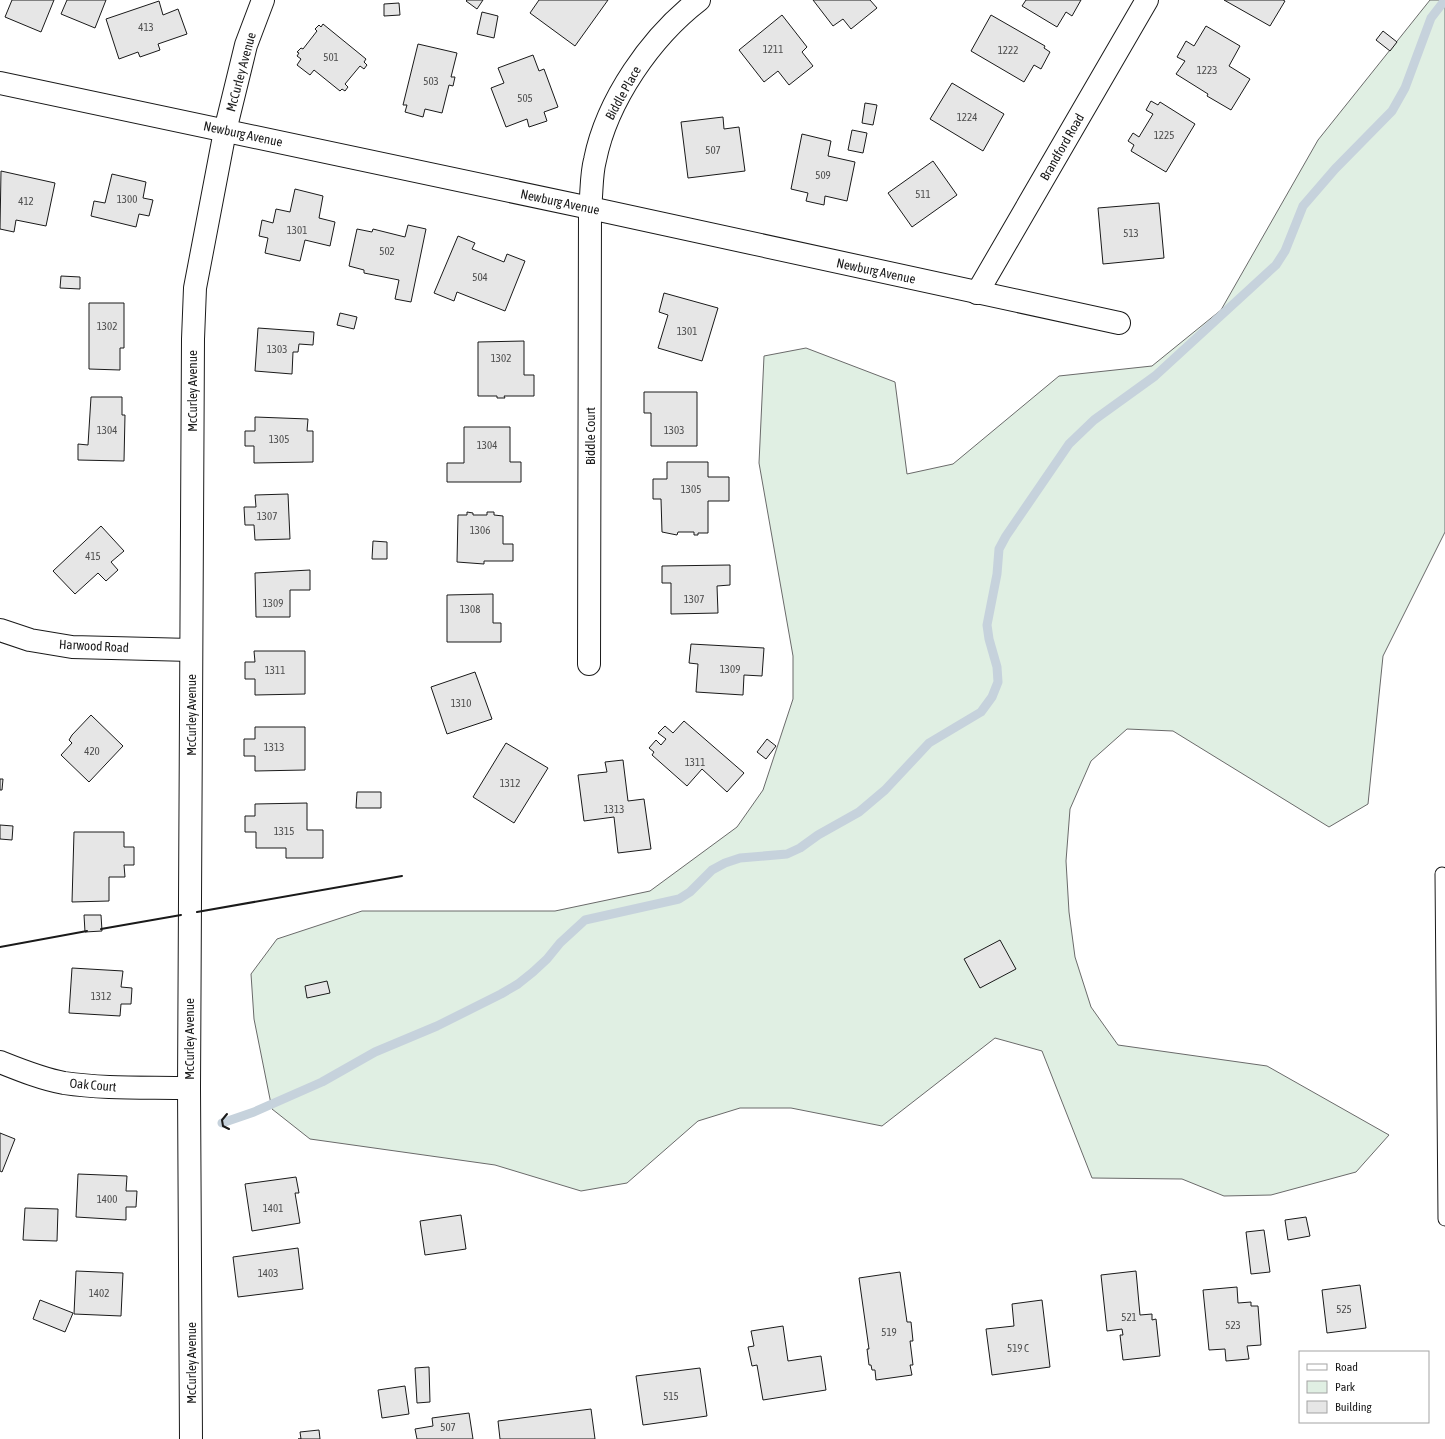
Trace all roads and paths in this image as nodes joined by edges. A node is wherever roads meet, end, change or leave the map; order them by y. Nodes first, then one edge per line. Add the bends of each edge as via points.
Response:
1 (263, 0) edge
2 (699, 0) edge
3 (1147, 0) edge
4 (0, 83) edge
5 (225, 130) junction
6 (590, 208) junction
7 (977, 293) junction
8 (1119, 323) dead end
9 (0, 630) edge
10 (191, 650) junction
11 (589, 664) dead end
12 (1442, 874) dead end
13 (0, 1062) edge
14 (189, 1088) junction
15 (1445, 1219) edge
16 (191, 1439) edge

1 - 5 street, McCurley Avenue via 246,45
2 - 6 street, Biddle Place via 662,33 632,74 607,119 594,160
3 - 7 street, Brandford Road
4 - 5 street, Newburg Avenue
5 - 6 street, Newburg Avenue
5 - 10 street, McCurley Avenue via 194,288
6 - 7 street, Newburg Avenue
6 - 11 street, Biddle Court
7 - 8 street, Newburg Avenue
9 - 10 street, Harwood Road via 30,640 72,647
10 - 14 street, McCurley Avenue
12 - 15 lane
13 - 14 street, Oak Court via 63,1082 106,1087
14 - 16 street, McCurley Avenue

